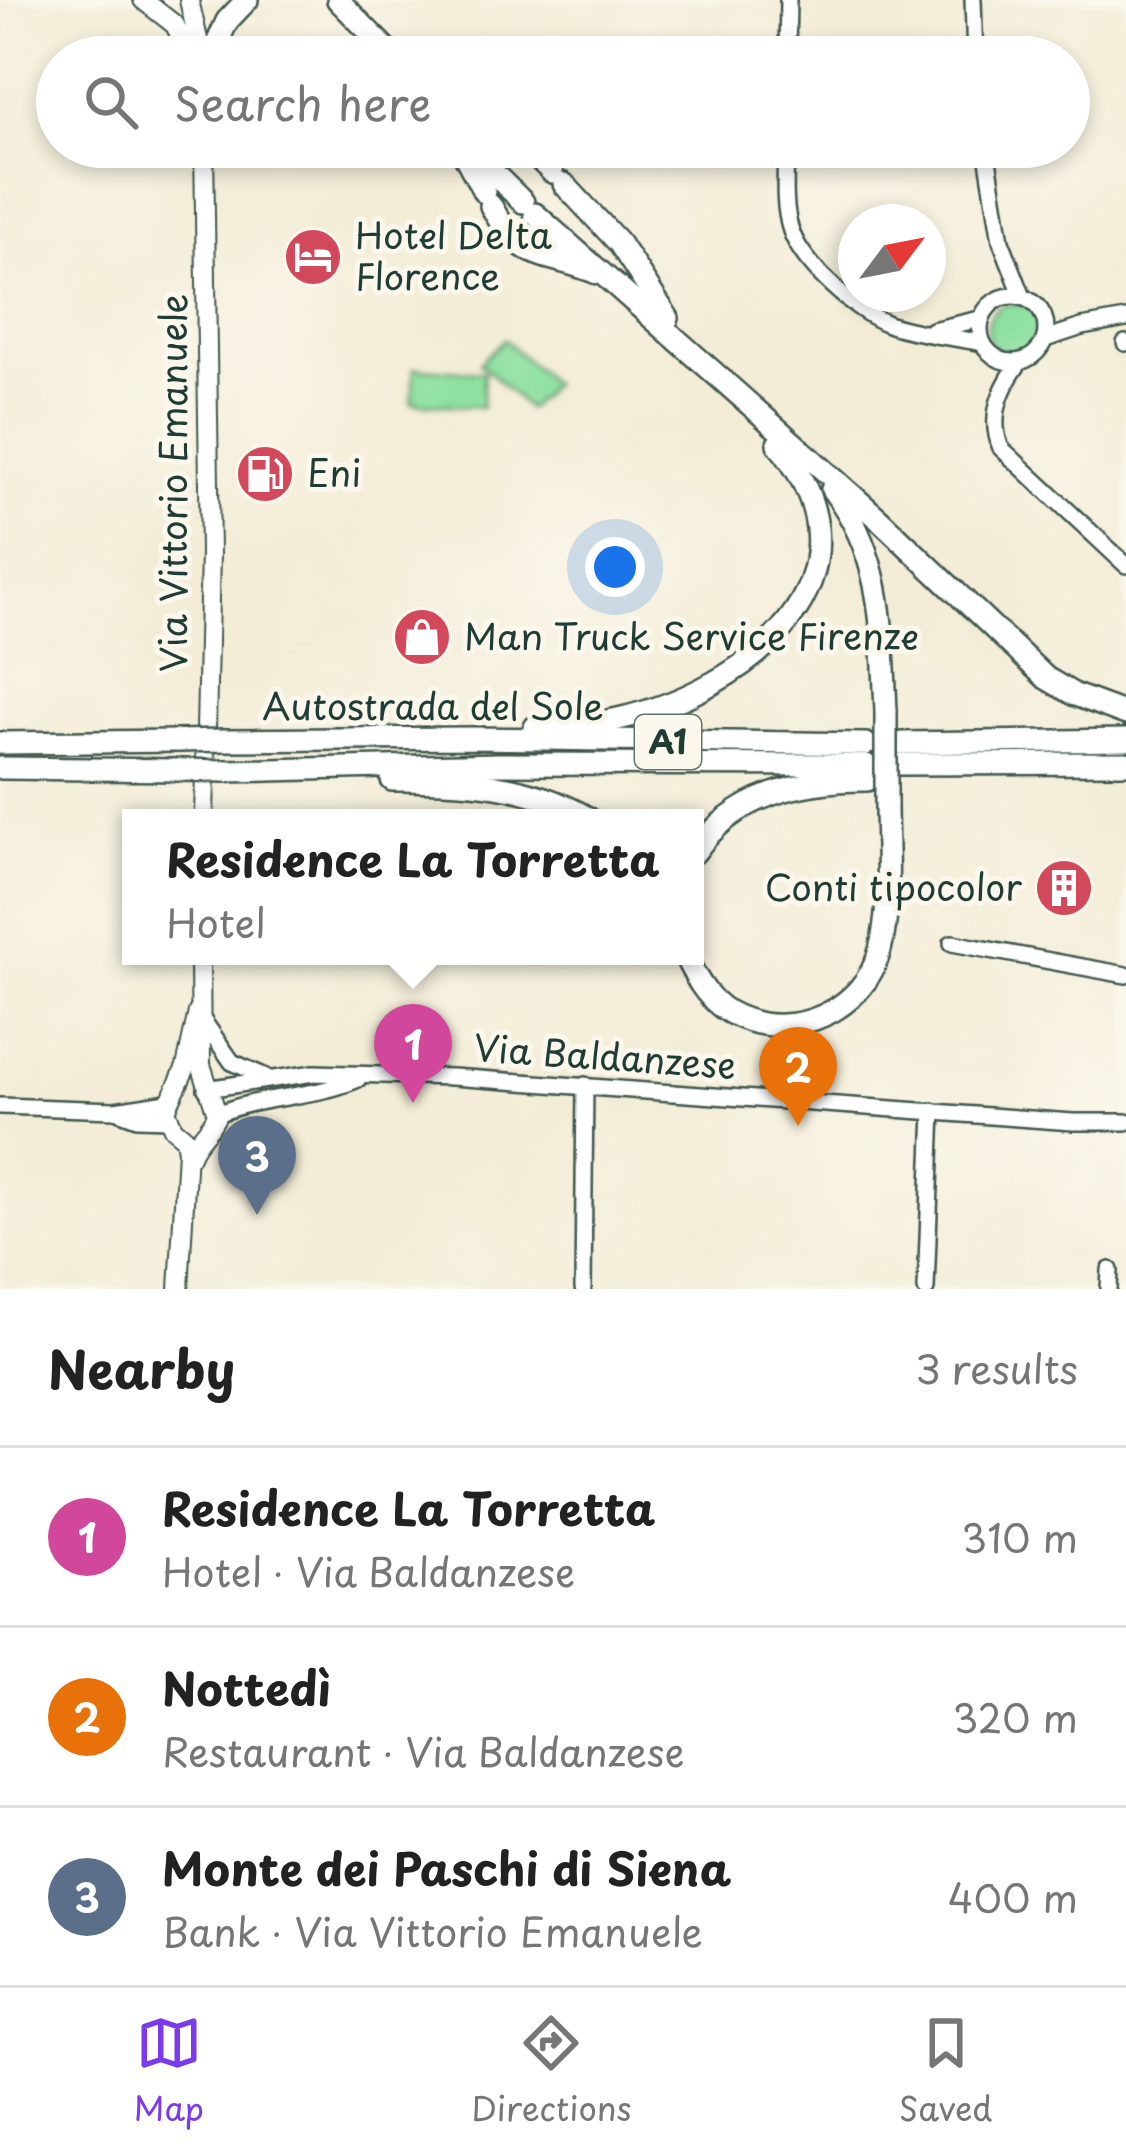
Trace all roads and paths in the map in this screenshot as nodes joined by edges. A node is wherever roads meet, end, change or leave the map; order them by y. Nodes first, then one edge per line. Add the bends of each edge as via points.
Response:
1 (143, 0) edge
2 (189, 0) edge
3 (247, 0) edge
4 (318, 0) edge
5 (338, 0) edge
6 (788, 0) edge
7 (973, 0) edge
8 (368, 34) junction
9 (180, 36) edge
10 (197, 36) edge
11 (219, 36) edge
12 (370, 36) edge
13 (787, 36) edge
14 (974, 36) edge
15 (204, 168) edge
16 (473, 168) edge
17 (486, 168) edge
18 (548, 168) edge
19 (786, 168) edge
20 (989, 168) edge
21 (1001, 241) junction
22 (607, 277) junction
23 (1023, 297) junction
24 (996, 299) junction
25 (1045, 318) junction
26 (1126, 319) edge
27 (980, 320) junction
28 (1082, 327) junction
29 (929, 331) junction
30 (681, 339) junction
31 (1045, 339) junction
32 (988, 350) junction
33 (1020, 362) junction
34 (736, 393) junction
35 (998, 404) junction
36 (792, 443) junction
37 (1126, 565) edge
38 (1126, 714) edge
39 (471, 738) junction
40 (1126, 740) edge
41 (0, 742) edge
42 (866, 763) junction
43 (1126, 763) edge
44 (0, 768) edge
45 (231, 771) junction
46 (204, 809) edge
47 (569, 809) edge
48 (704, 842) edge
49 (952, 943) dead end
50 (200, 965) edge
51 (689, 965) edge
52 (1126, 975) edge
53 (198, 1012) junction
54 (366, 1075) junction
55 (275, 1078) junction
56 (585, 1085) junction
57 (206, 1089) junction
58 (0, 1106) edge
59 (173, 1111) junction
60 (933, 1111) junction
61 (217, 1114) junction
62 (1126, 1122) edge
63 (205, 1132) junction
64 (188, 1166) junction
65 (1110, 1270) dead end
66 (179, 1289) edge
67 (584, 1289) edge
68 (926, 1289) edge
69 (1109, 1289) edge

1 - 9 main road
2 - 10 main road
3 - 11 highway
4 - 8 highway
5 - 8 highway
6 - 13 street
7 - 14 street
8 - 12 highway
15 - 46 main road, Via Vittorio Emanuele
16 - 22 highway via 504,230 523,248
17 - 22 highway
18 - 30 highway via 619,243
19 - 29 street via 792,232 808,260 877,319
20 - 21 street
21 - 23 street
21 - 24 street
22 - 30 highway
23 - 24 street
23 - 25 street
24 - 27 street
25 - 28 street
25 - 31 street
26 - 28 street
27 - 29 street
27 - 32 street
28 - 31 street
29 - 32 street
30 - 34 highway
31 - 33 street
32 - 33 street
32 - 35 street
33 - 35 street
34 - 36 highway
34 - 39 highway via 796,466 817,513 815,567 787,625 715,682 642,712
35 - 37 street via 997,438 1006,456
36 - 38 highway via 1046,678
36 - 51 highway, bridge via 846,508 880,598 880,952 846,1003 786,1026 737,1017
39 - 41 highway, Autostrada del Sole / A1, bridge
39 - 42 highway, Autostrada del Sole / A1
40 - 43 highway via 901,761
42 - 45 highway, Autostrada del Sole / A1
42 - 48 highway via 755,800
44 - 45 highway, Autostrada del Sole / A1, bridge
45 - 47 highway via 283,780 483,781
49 - 52 street
50 - 53 main road
53 - 55 street via 232,1062
53 - 57 main road
53 - 59 main road
54 - 55 street, Via Baldanzese
54 - 56 street, Via Baldanzese
54 - 61 street, Via Baldanzese via 318,1094
55 - 57 street, Via Baldanzese
56 - 60 street, Via Baldanzese
56 - 67 street
57 - 59 main road via 191,1085
57 - 61 main road
58 - 59 street
59 - 63 main road
59 - 64 main road
60 - 62 street, Via Baldanzese
60 - 68 street
61 - 63 main road
63 - 64 main road
64 - 66 main road
65 - 69 street

